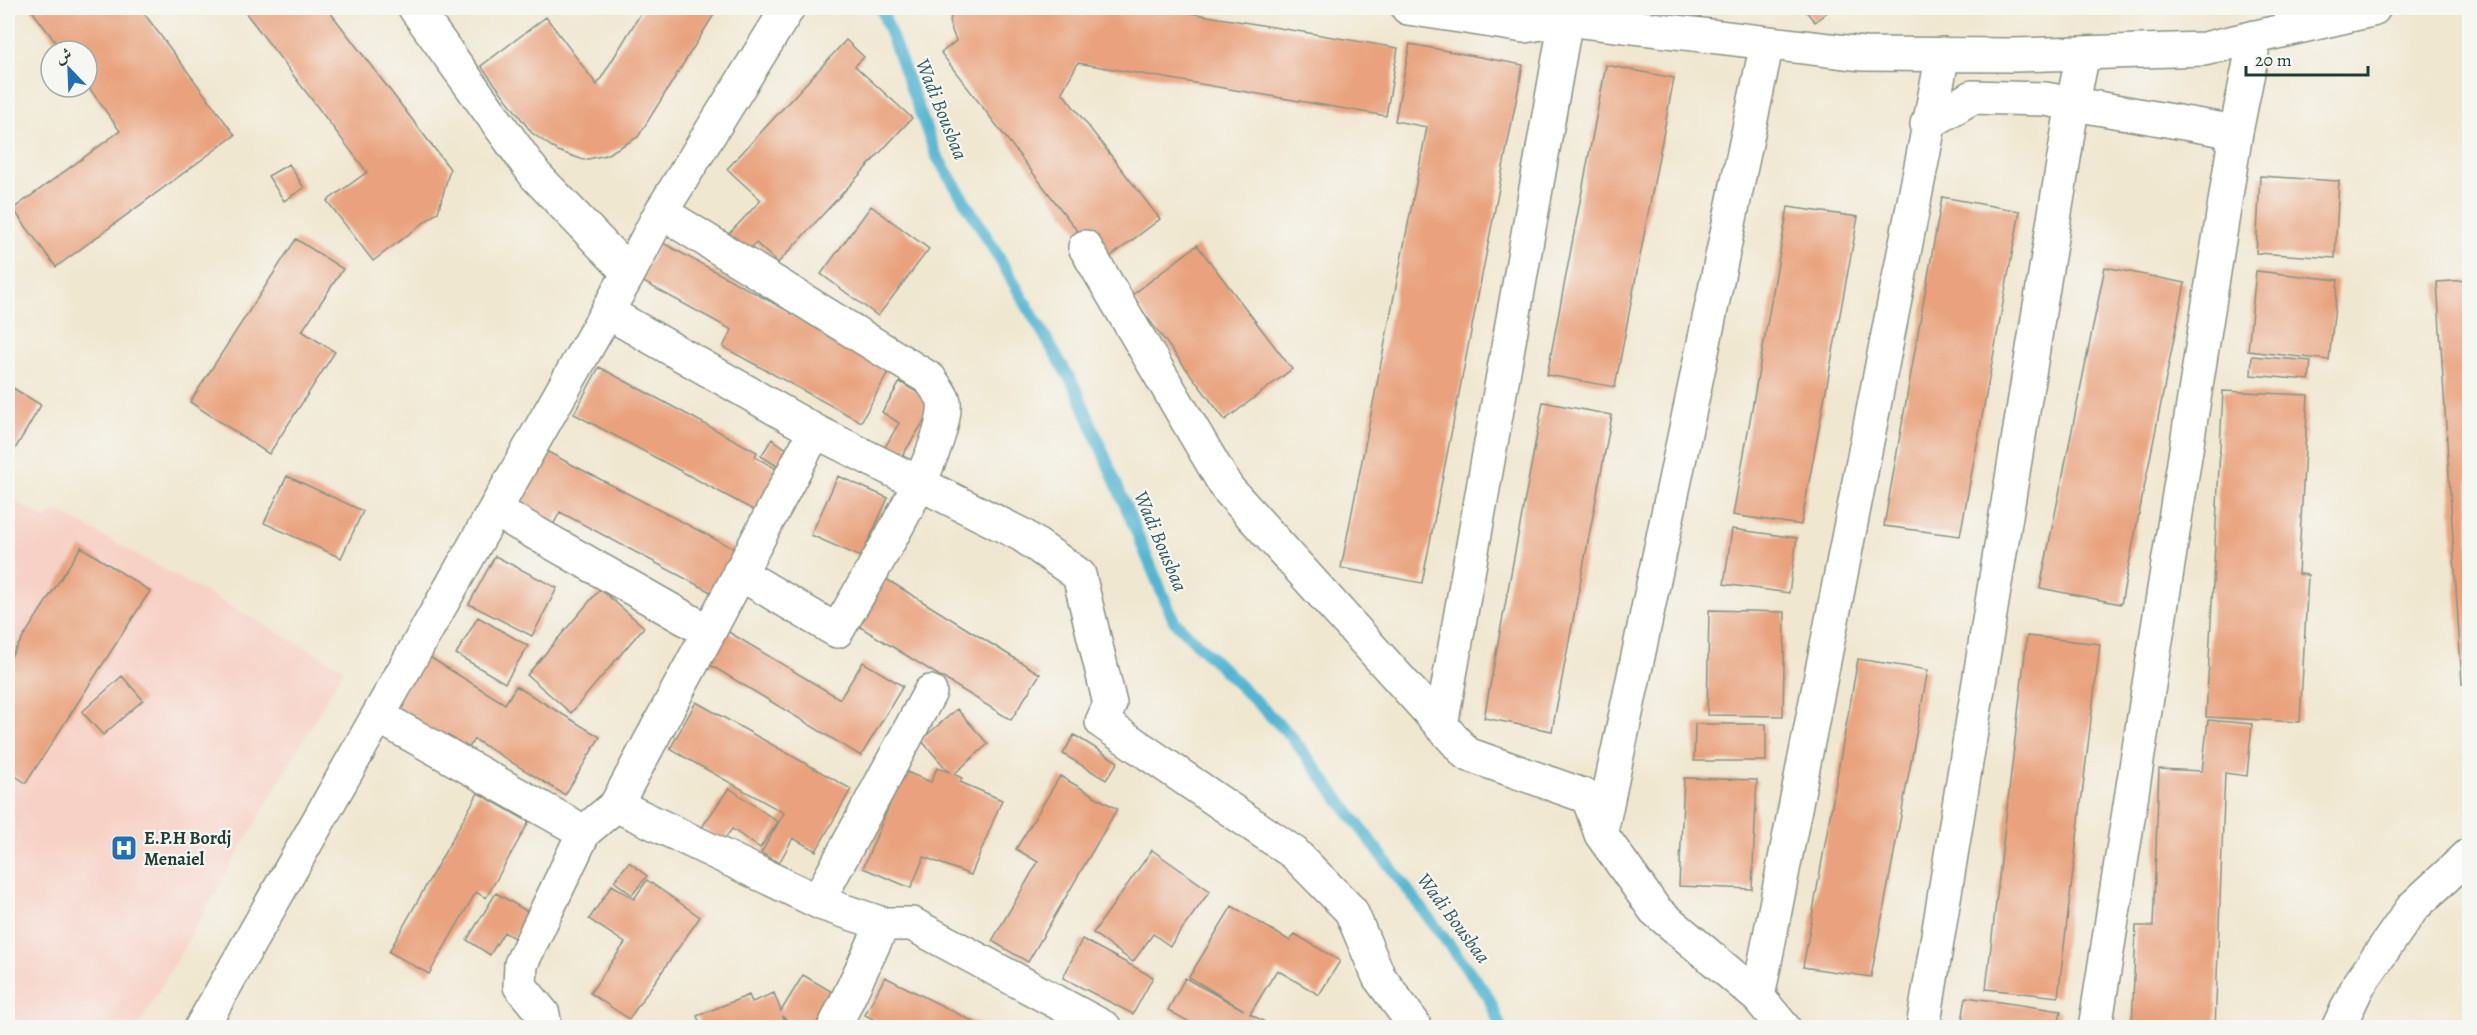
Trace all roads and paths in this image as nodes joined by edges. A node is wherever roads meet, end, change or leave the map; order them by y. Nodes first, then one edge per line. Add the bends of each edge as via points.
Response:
1 (788, 8) edge
2 (1408, 8) edge
3 (2374, 8) edge
4 (430, 13) edge
5 (1578, 13) edge
6 (1524, 17) edge
7 (2255, 37) junction
8 (1767, 43) junction
9 (1942, 54) junction
10 (2083, 54) junction
11 (2073, 102) junction
12 (1927, 124) junction
13 (2236, 132) junction
14 (661, 212) junction
15 (1085, 247) dead end
16 (629, 273) junction
17 (607, 312) junction
18 (815, 430) junction
19 (920, 482) junction
20 (495, 510) junction
21 (739, 573) junction
22 (709, 632) junction
23 (930, 692) dead end
24 (378, 716) junction
25 (1441, 726) junction
26 (616, 805) junction
27 (584, 832) junction
28 (1601, 834) junction
29 (2469, 854) edge
30 (818, 901) junction
31 (883, 924) junction
32 (1758, 997) junction
33 (201, 1028) edge
34 (545, 1028) edge
35 (834, 1028) edge
36 (1105, 1028) edge
37 (1412, 1028) edge
38 (1785, 1028) edge
39 (1923, 1028) edge
40 (2095, 1028) edge
41 (2338, 1028) edge

1 - 14 street
2 - 6 street
3 - 7 street
4 - 16 street via 536,176
5 - 6 street
5 - 8 street
5 - 25 street
7 - 10 street via 2204,49
7 - 13 street
8 - 9 street via 1863,54
8 - 28 street
9 - 10 street
9 - 12 street
10 - 11 street
11 - 12 street via 1972,97
11 - 13 street
11 - 39 street
12 - 32 street
13 - 40 street
14 - 16 street
14 - 19 street via 930,379 944,400 943,423
15 - 25 street via 1227,488
16 - 17 street
17 - 18 street
17 - 20 street
18 - 19 street
18 - 21 street
19 - 21 street via 837,631
19 - 37 street via 1022,535 1080,575 1110,704 1102,722 1294,853 1351,911 1379,977 1413,1023
20 - 22 street
20 - 24 street
21 - 22 street
22 - 26 street
23 - 30 street
24 - 27 street
24 - 33 street
25 - 28 street via 1467,754 1588,797
26 - 27 street
26 - 30 street
27 - 34 street via 521,964 520,986 543,1014
28 - 32 street via 1655,910
29 - 41 street via 2413,907 2358,986
30 - 31 street
31 - 35 street
31 - 36 street via 912,924
32 - 38 street

